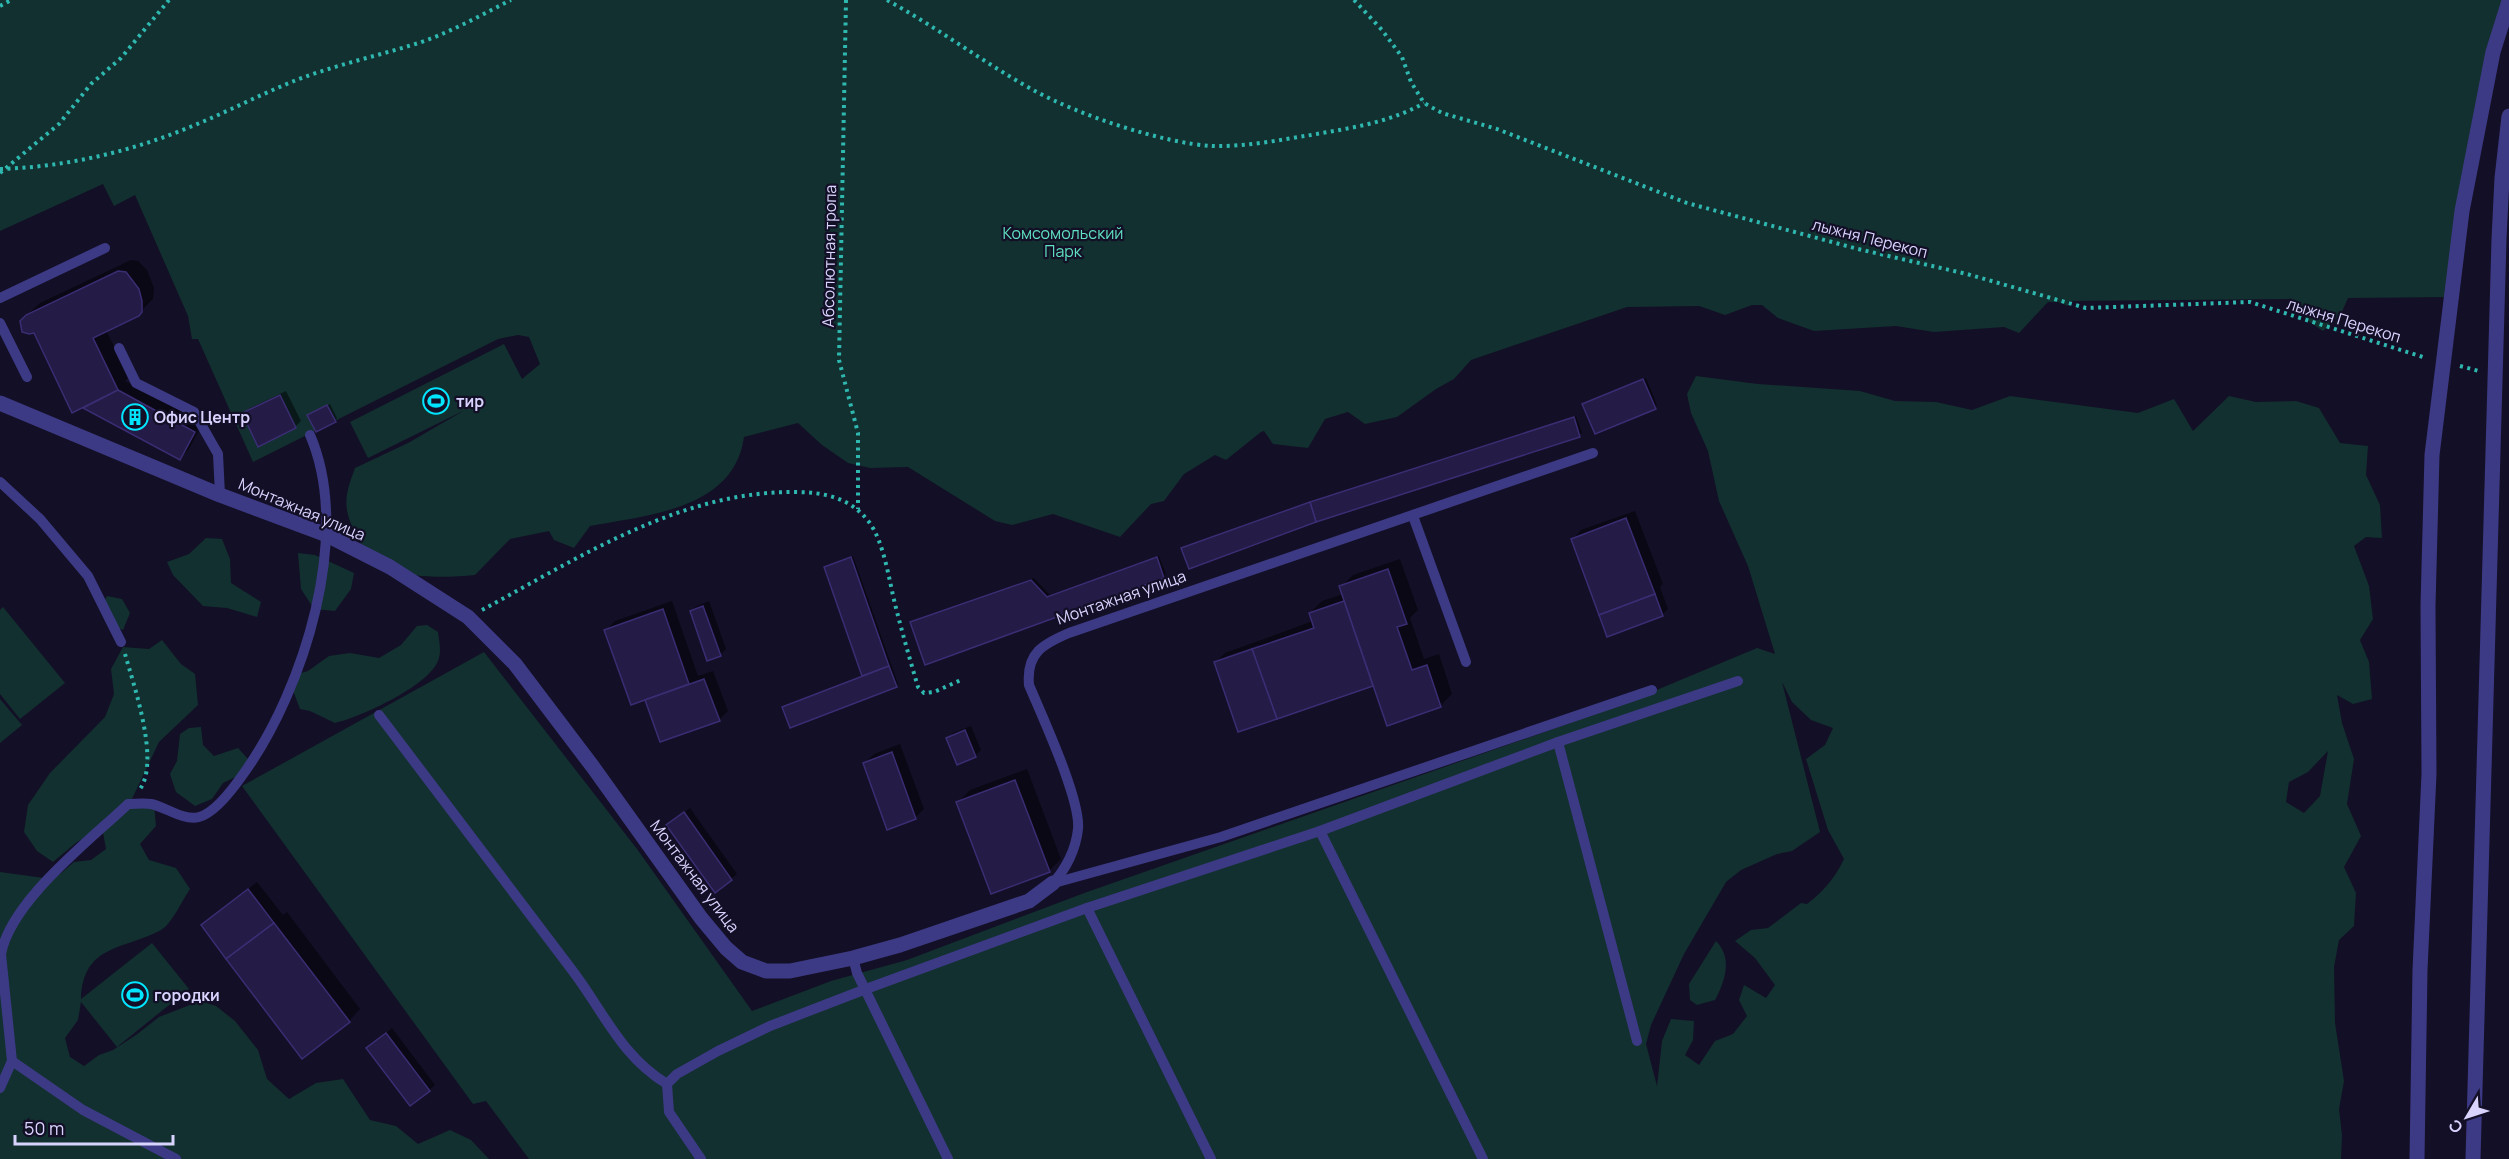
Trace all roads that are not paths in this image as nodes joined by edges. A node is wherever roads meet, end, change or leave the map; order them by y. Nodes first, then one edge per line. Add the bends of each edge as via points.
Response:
1 (2509, 1) edge
2 (2509, 116) edge
3 (105, 248) dead end
4 (0, 298) edge
5 (0, 323) edge
6 (119, 348) dead end
7 (27, 377) dead end
8 (0, 403) edge
9 (310, 435) dead end
10 (1593, 453) dead end
11 (0, 482) edge
12 (220, 495) junction
13 (1413, 516) junction
14 (327, 535) junction
15 (121, 642) road end
16 (1467, 662) dead end
17 (1738, 681) dead end
18 (1652, 690) dead end
19 (379, 715) dead end
20 (1558, 742) junction
21 (1320, 831) junction
22 (1053, 883) junction
23 (1087, 908) junction
24 (853, 958) junction
25 (866, 989) junction
26 (1637, 1041) dead end
27 (12, 1061) junction
28 (667, 1084) junction
29 (0, 1088) edge
30 (176, 1159) edge
31 (701, 1159) edge
32 (948, 1159) edge
33 (1211, 1159) edge
34 (1483, 1159) edge
35 (2417, 1159) edge
36 (2473, 1159) edge

1 - 35 street via 2493,52 2462,211 2432,455 2429,774
2 - 36 street via 2499,239
3 - 4 lane
5 - 7 lane
6 - 12 lane via 136,383 194,412 218,454
8 - 12 street, Монтажная улица
9 - 14 lane via 322,473
10 - 13 lane, Монтажная улица
11 - 15 lane via 40,519 88,576
12 - 14 street, Монтажная улица
13 - 16 lane
13 - 22 lane, Монтажная улица via 1069,633 1034,655 1028,668 1029,685 1073,798 1078,828 1064,872
14 - 24 street, Монтажная улица via 390,567 468,617 515,664 701,918 741,962 766,970 790,971
14 - 27 lane via 319,595 305,649 278,713 233,788 200,817 148,804 128,804 35,891 3,938 1,954
17 - 20 lane
18 - 22 lane via 1221,837
19 - 28 lane via 582,984 626,1051
20 - 21 lane
20 - 26 lane
21 - 23 lane
21 - 34 lane
22 - 24 street, Монтажная улица via 1029,901
23 - 25 lane
23 - 33 lane
24 - 25 lane
25 - 28 lane via 770,1026 677,1074
25 - 32 lane
27 - 29 lane
27 - 30 lane via 83,1110
28 - 31 lane via 669,1112

